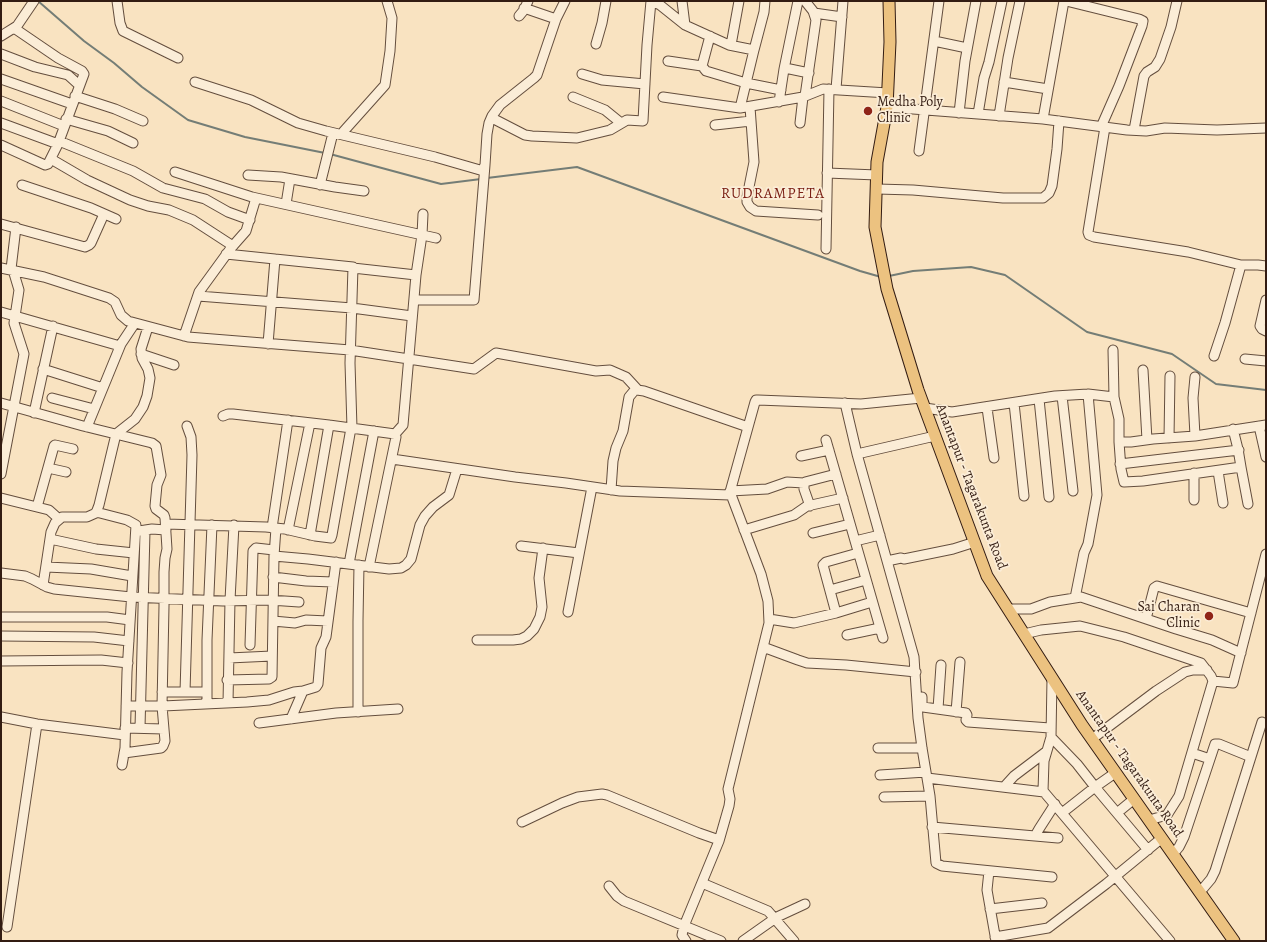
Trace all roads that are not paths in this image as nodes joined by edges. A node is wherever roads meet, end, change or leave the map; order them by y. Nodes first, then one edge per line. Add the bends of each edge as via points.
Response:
1 (117, 1) edge
2 (387, 1) edge
3 (565, 1) edge
4 (606, 1) edge
5 (682, 1) edge
6 (739, 1) edge
7 (765, 1) edge
8 (798, 1) edge
9 (805, 1) edge
10 (843, 1) edge
11 (889, 1) edge
12 (939, 1) edge
13 (976, 1) edge
14 (1002, 1) edge
15 (1020, 1) edge
16 (1065, 1) edge
17 (1177, 1) edge
18 (32, 4) edge
19 (524, 8) edge
20 (814, 13) junction
21 (842, 17) junction
22 (556, 19) junction
23 (685, 25) junction
24 (14, 28) junction
25 (1, 36) edge
26 (710, 36) junction
27 (934, 41) junction
28 (596, 44) dead end
29 (731, 45) junction
30 (967, 48) junction
31 (754, 50) junction
32 (1, 54) edge
33 (178, 58) dead end
34 (668, 61) dead end
35 (702, 66) junction
36 (784, 68) junction
37 (809, 73) junction
38 (582, 74) dead end
39 (1, 79) edge
40 (195, 82) dead end
41 (1004, 82) junction
42 (746, 83) junction
43 (645, 84) junction
44 (79, 85) junction
45 (833, 89) junction
46 (1048, 89) junction
47 (781, 90) junction
48 (888, 93) junction
49 (572, 97) dead end
50 (664, 97) dead end
51 (804, 97) junction
52 (74, 100) junction
53 (1, 101) edge
54 (779, 102) junction
55 (750, 107) junction
56 (887, 107) junction
57 (740, 108) junction
58 (924, 110) junction
59 (960, 113) junction
60 (978, 114) junction
61 (999, 116) junction
62 (492, 118) junction
63 (1043, 119) junction
64 (143, 121) dead end
65 (751, 121) junction
66 (1059, 121) junction
67 (1, 123) edge
68 (65, 123) junction
69 (621, 123) junction
70 (800, 123) dead end
71 (715, 125) dead end
72 (1103, 127) junction
73 (1266, 128) edge
74 (1134, 130) junction
75 (343, 132) dead end
76 (333, 133) junction
77 (59, 142) junction
78 (133, 143) dead end
79 (1, 145) edge
80 (919, 151) dead end
81 (50, 159) junction
82 (485, 165) junction
83 (175, 172) dead end
84 (827, 174) junction
85 (248, 175) dead end
86 (877, 175) junction
87 (290, 179) junction
88 (22, 185) dead end
89 (320, 185) junction
90 (876, 189) junction
91 (364, 191) dead end
92 (256, 198) junction
93 (286, 204) junction
94 (104, 214) junction
95 (423, 214) dead end
96 (818, 215) dead end
97 (116, 219) dead end
98 (250, 220) junction
99 (1, 224) edge
100 (16, 228) junction
101 (422, 235) junction
102 (436, 238) dead end
103 (233, 246) junction
104 (826, 249) dead end
105 (226, 254) junction
106 (275, 259) junction
107 (1241, 265) junction
108 (1266, 266) edge
109 (1, 268) edge
110 (353, 268) junction
111 (12, 270) junction
112 (416, 275) junction
113 (198, 296) junction
114 (414, 300) junction
115 (1266, 300) edge
116 (272, 302) junction
117 (352, 308) junction
118 (1, 312) edge
119 (15, 315) junction
120 (412, 316) junction
121 (135, 323) junction
122 (53, 326) junction
123 (148, 326) junction
124 (1266, 331) edge
125 (184, 336) junction
126 (268, 344) junction
127 (120, 346) junction
128 (350, 350) junction
129 (1113, 350) dead end
130 (141, 354) junction
131 (1214, 356) dead end
132 (409, 359) junction
133 (1245, 359) dead end
134 (1266, 361) edge
135 (174, 365) dead end
136 (44, 369) junction
137 (1143, 370) dead end
138 (1170, 376) dead end
139 (1195, 376) dead end
140 (103, 388) junction
141 (638, 390) junction
142 (1088, 394) junction
143 (1062, 396) junction
144 (1114, 396) junction
145 (52, 398) dead end
146 (921, 398) junction
147 (1039, 399) junction
148 (1, 403) edge
149 (845, 403) junction
150 (1014, 403) junction
151 (13, 407) junction
152 (94, 408) junction
153 (925, 408) junction
154 (987, 408) junction
155 (34, 413) junction
156 (222, 416) dead end
157 (288, 420) junction
158 (310, 423) junction
159 (329, 425) junction
160 (1262, 425) edge
161 (187, 426) dead end
162 (87, 427) junction
163 (748, 427) junction
164 (352, 428) junction
165 (1234, 429) junction
166 (374, 431) junction
167 (116, 434) junction
168 (395, 434) junction
169 (935, 436) junction
170 (1195, 436) junction
171 (1169, 438) junction
172 (826, 440) dead end
173 (1146, 440) junction
174 (1118, 442) junction
175 (73, 449) dead end
176 (829, 450) junction
177 (1239, 450) junction
178 (857, 454) junction
179 (801, 456) dead end
180 (1266, 457) edge
181 (994, 458) dead end
182 (392, 459) junction
183 (1120, 464) junction
184 (1241, 467) junction
185 (48, 468) junction
186 (457, 469) junction
187 (1218, 471) junction
188 (66, 472) dead end
189 (1194, 473) junction
190 (1, 474) edge
191 (836, 474) junction
192 (804, 483) junction
193 (592, 487) junction
194 (611, 490) junction
195 (1073, 491) dead end
196 (730, 493) junction
197 (1024, 496) dead end
198 (1049, 497) dead end
199 (1, 498) edge
200 (842, 498) junction
201 (1194, 500) dead end
202 (1223, 503) dead end
203 (1248, 504) dead end
204 (810, 506) junction
205 (37, 507) junction
206 (96, 512) junction
207 (59, 519) junction
208 (190, 524) junction
209 (850, 524) junction
210 (212, 525) junction
211 (234, 526) junction
212 (166, 527) junction
213 (274, 528) junction
214 (288, 530) junction
215 (744, 530) junction
216 (136, 531) junction
217 (145, 531) junction
218 (813, 534) dead end
219 (310, 535) junction
220 (880, 535) junction
221 (50, 539) junction
222 (855, 540) junction
223 (975, 542) junction
224 (521, 546) dead end
225 (543, 548) junction
226 (134, 553) junction
227 (274, 553) junction
228 (579, 553) junction
229 (858, 553) junction
230 (1266, 554) edge
231 (887, 560) junction
232 (336, 562) junction
233 (349, 564) junction
234 (359, 566) junction
235 (46, 567) junction
236 (369, 567) junction
237 (1, 573) edge
238 (132, 576) junction
239 (273, 577) junction
240 (866, 580) junction
241 (333, 582) junction
242 (43, 585) junction
243 (830, 590) junction
244 (131, 597) junction
245 (143, 598) junction
246 (1075, 598) junction
247 (164, 599) junction
248 (187, 600) junction
249 (209, 600) junction
250 (230, 600) junction
251 (252, 600) junction
252 (273, 600) junction
253 (299, 602) dead end
254 (872, 602) junction
255 (1008, 609) junction
256 (568, 612) dead end
257 (836, 613) junction
258 (1251, 613) junction
259 (1, 617) edge
260 (1146, 619) junction
261 (130, 620) junction
262 (769, 620) junction
263 (272, 621) junction
264 (328, 621) junction
265 (880, 628) junction
266 (1024, 634) junction
267 (847, 635) dead end
268 (1, 636) edge
269 (883, 638) dead end
270 (477, 640) dead end
271 (129, 641) junction
272 (250, 645) dead end
273 (763, 647) junction
274 (1242, 653) junction
275 (272, 656) junction
276 (229, 658) junction
277 (1, 661) edge
278 (960, 662) dead end
279 (941, 665) dead end
280 (127, 667) junction
281 (918, 669) junction
282 (1207, 670) junction
283 (141, 676) junction
284 (1052, 678) junction
285 (227, 680) junction
286 (1213, 681) junction
287 (303, 691) junction
288 (162, 692) junction
289 (185, 692) junction
290 (207, 692) junction
291 (228, 703) junction
292 (207, 704) junction
293 (126, 706) junction
294 (140, 706) junction
295 (162, 706) junction
296 (398, 709) dead end
297 (938, 709) junction
298 (358, 712) junction
299 (956, 712) junction
300 (1, 718) edge
301 (291, 719) junction
302 (1262, 722) dead end
303 (259, 723) dead end
304 (37, 724) junction
305 (140, 728) junction
306 (164, 729) junction
307 (125, 732) junction
308 (1051, 733) junction
309 (1092, 739) junction
310 (878, 748) dead end
311 (922, 748) junction
312 (1047, 751) junction
313 (124, 753) junction
314 (1192, 753) junction
315 (1251, 757) junction
316 (1210, 759) junction
317 (122, 765) dead end
318 (1115, 772) junction
319 (880, 775) dead end
320 (927, 775) junction
321 (1004, 787) junction
322 (1095, 787) junction
323 (1043, 791) junction
324 (930, 796) junction
325 (884, 798) dead end
326 (1134, 799) junction
327 (1055, 804) junction
328 (1062, 813) junction
329 (1117, 813) junction
330 (1149, 820) junction
331 (522, 822) dead end
332 (932, 827) junction
333 (1035, 836) junction
334 (1058, 838) dead end
335 (1162, 838) junction
336 (719, 840) junction
337 (1148, 850) junction
338 (1173, 854) junction
339 (989, 871) junction
340 (1116, 876) junction
341 (1052, 877) dead end
342 (702, 883) junction
343 (609, 886) dead end
344 (1200, 892) junction
345 (1042, 902) dead end
346 (805, 904) dead end
347 (990, 909) junction
348 (774, 919) junction
349 (684, 926) junction
350 (7, 927) dead end
351 (995, 939) edge
352 (745, 940) edge
353 (686, 941) edge
354 (721, 941) edge
355 (794, 941) edge
356 (1170, 941) edge
357 (1234, 941) edge

1 - 33 street via 123,31
2 - 75 street via 392,18 385,85
3 - 22 street
4 - 28 street
5 - 23 street
6 - 29 street
7 - 31 street
8 - 36 street
9 - 20 street
10 - 21 street
11 - 48 main road, Anantapur - Tagarakunta Road
12 - 27 street
13 - 30 street
14 - 60 street
15 - 41 street
16 - 46 street
16 - 72 street via 1143,21
17 - 74 street via 1160,59 1144,76
18 - 24 street
19 - 22 street
20 - 21 street
20 - 37 street via 816,23
21 - 45 street
22 - 62 street via 537,75 500,105
23 - 26 street
23 - 43 street via 651,1
24 - 25 street
24 - 44 street via 82,71 84,74
26 - 29 street
26 - 35 street
27 - 30 street
27 - 58 street
29 - 31 street
30 - 59 street
31 - 42 street
32 - 44 street via 68,75
34 - 35 street
35 - 42 street via 706,71
36 - 37 street
36 - 47 street
37 - 51 street
38 - 43 street via 602,80
39 - 52 street
40 - 76 street via 251,100 298,123
41 - 46 street
41 - 61 street
42 - 47 street
42 - 57 street
43 - 69 street via 644,120 628,119
44 - 52 street
45 - 48 street
45 - 51 street via 820,89
45 - 84 street
46 - 63 street
47 - 54 street
48 - 56 main road, Anantapur - Tagarakunta Road
49 - 69 street via 605,110
50 - 57 street
51 - 54 street
51 - 70 street
52 - 64 street via 115,108
52 - 68 street
53 - 68 street
54 - 55 street
55 - 57 street
55 - 65 street
56 - 58 street
56 - 86 main road, Anantapur - Tagarakunta Road
58 - 59 street
58 - 80 street
59 - 60 street
60 - 61 street
61 - 63 street
62 - 69 street via 525,135 577,138 608,131
62 - 82 street via 487,134
63 - 66 street
65 - 71 street
65 - 96 street via 754,162 747,197 750,207 756,211
66 - 72 street
66 - 90 street via 1052,186 1043,198 1003,198
67 - 77 street
68 - 77 street
68 - 78 street via 108,131
72 - 74 street
72 - 107 street via 1089,235 1188,252
73 - 74 street
76 - 82 street via 435,157 476,170 482,170
76 - 89 street
77 - 81 street
77 - 98 street via 133,171 163,188 203,198 228,212
79 - 81 street via 45,165
81 - 103 street via 130,200 169,210 193,220
82 - 114 street via 474,300
83 - 92 street
84 - 86 street
84 - 104 street
85 - 87 street
86 - 90 main road, Anantapur - Tagarakunta Road
87 - 89 street
87 - 93 street
88 - 94 street
89 - 91 street
90 - 146 main road, Anantapur - Tagarakunta Road via 875,227 887,289
92 - 93 street
92 - 98 street
93 - 101 street
94 - 97 street
94 - 100 street via 91,242 84,247
95 - 101 street
98 - 103 street via 246,231
99 - 100 street
100 - 111 street
101 - 102 street
101 - 112 street
103 - 105 street
105 - 106 street
105 - 113 street
106 - 110 street
106 - 116 street
107 - 108 street
107 - 131 street via 1226,323
109 - 111 street
110 - 112 street
110 - 117 street
111 - 119 street via 19,290
111 - 121 street via 44,277 109,298 115,302 123,318
112 - 114 street
113 - 116 street
113 - 125 street
114 - 120 street
115 - 124 street via 1260,326
116 - 117 street
116 - 126 street
117 - 120 street
117 - 128 street
118 - 119 street
119 - 122 street
119 - 151 street via 14,323 24,354
120 - 132 street
121 - 123 street
121 - 127 street
122 - 127 street
122 - 136 street
123 - 125 street
123 - 130 street
125 - 126 street
126 - 128 street
127 - 140 street
128 - 132 street
128 - 164 street
129 - 144 street
130 - 135 street
130 - 167 street via 150,378 147,396 137,417
132 - 141 street via 474,369 496,353 596,371 610,370 626,377
132 - 168 street via 403,425
133 - 134 street
136 - 140 street
136 - 155 street
137 - 173 street
138 - 171 street
139 - 170 street
140 - 152 street
141 - 163 street
141 - 194 street via 631,393 627,402 623,431 613,461
142 - 143 street
142 - 144 street
142 - 246 street via 1097,495
143 - 147 street
143 - 195 street
144 - 174 street via 1119,419
145 - 152 street
146 - 149 street via 861,404
146 - 153 main road, Anantapur - Tagarakunta Road
147 - 150 street
147 - 198 street
148 - 151 street
149 - 163 street via 756,400
149 - 178 street
150 - 154 street
150 - 197 street
151 - 155 street
151 - 190 street
152 - 162 street
153 - 154 street via 952,412
153 - 169 main road, Anantapur - Tagarakunta Road
154 - 181 street
155 - 162 street
156 - 157 street via 233,414
157 - 158 street
157 - 213 street
158 - 159 street
158 - 214 street
159 - 164 street
159 - 219 street
160 - 165 street
160 - 180 street
161 - 208 street via 191,437 192,455
162 - 167 street
163 - 196 street
164 - 166 street
164 - 219 street via 332,537
165 - 170 street
165 - 177 street
166 - 168 street
166 - 233 street
167 - 206 street
167 - 212 street via 156,446 161,475 154,506 164,516
168 - 182 street
169 - 178 street
169 - 223 main road, Anantapur - Tagarakunta Road
170 - 171 street
171 - 173 street
172 - 176 street
173 - 174 street
174 - 183 street
175 - 185 street via 54,445
176 - 179 street
176 - 191 street
177 - 183 street
177 - 184 street
178 - 220 street
182 - 186 street
182 - 236 street
183 - 189 street via 1124,482
184 - 187 street
184 - 203 street
185 - 188 street
185 - 205 street
186 - 193 street
186 - 236 street via 449,495 429,510 422,520 409,562 397,569
187 - 189 street
187 - 202 street
189 - 201 street
191 - 192 street
191 - 200 street
192 - 196 street via 787,482 767,488
192 - 204 street
193 - 194 street
193 - 228 street
194 - 196 street
196 - 215 street
199 - 205 street
200 - 204 street
200 - 209 street
204 - 215 street via 794,515
205 - 207 street via 52,511
206 - 207 street via 91,516
206 - 216 street via 133,523 136,525
207 - 221 street via 52,528
208 - 210 street
208 - 212 street
208 - 248 street
209 - 218 street
209 - 222 street
210 - 211 street
210 - 249 street
211 - 213 street
211 - 250 street
212 - 217 street
212 - 247 street
213 - 214 street
213 - 227 street
214 - 219 street
215 - 262 street via 762,578 768,601
216 - 217 street
216 - 226 street
217 - 245 street
220 - 222 street
220 - 231 street
221 - 226 street via 96,549
221 - 235 street
222 - 229 street
223 - 231 street via 953,549
223 - 255 main road, Anantapur - Tagarakunta Road via 988,576
224 - 225 street
225 - 228 street
225 - 270 street via 539,578 542,607 534,629 527,636 517,639
226 - 238 street
227 - 232 street
227 - 239 street
227 - 251 street via 256,548 253,551
228 - 256 street
229 - 240 street
229 - 243 street via 824,564
230 - 258 street
231 - 281 street
232 - 233 street
232 - 241 street
233 - 234 street
234 - 236 street
234 - 298 street
235 - 238 street via 92,569
235 - 242 street
237 - 242 street via 25,576
238 - 244 street
239 - 241 street
239 - 252 street
240 - 243 street
240 - 254 street
241 - 264 street
242 - 244 street via 54,589
243 - 257 street
244 - 245 street
244 - 261 street
245 - 247 street
245 - 283 street
246 - 255 street via 1050,602 1031,609
246 - 260 street via 1081,597
247 - 248 street
247 - 288 street
248 - 249 street
248 - 289 street
249 - 250 street
249 - 290 street
250 - 251 street
250 - 276 street
251 - 252 street
251 - 272 street
252 - 253 street
252 - 263 street
254 - 257 street
254 - 265 street
255 - 266 main road, Anantapur - Tagarakunta Road
257 - 262 street via 790,623
258 - 260 street via 1158,586 1154,588
258 - 274 street
259 - 261 street via 107,617
260 - 274 street via 1212,640
261 - 271 street
262 - 273 street
263 - 264 street
263 - 275 street
264 - 287 street via 326,637 321,646 318,685
265 - 267 street
265 - 269 street
266 - 282 street via 1080,626 1200,663
266 - 284 main road, Anantapur - Tagarakunta Road
268 - 271 street via 94,637
271 - 280 street
273 - 281 street via 807,662
273 - 336 street via 728,789 730,802
274 - 286 street via 1233,683
275 - 276 street
275 - 285 street via 270,679
276 - 285 street
277 - 280 street via 101,660
278 - 299 street
279 - 297 street
280 - 283 street
280 - 293 street
281 - 297 street via 922,706
281 - 311 street via 918,718
282 - 286 street
282 - 309 street via 1185,672
283 - 294 street
284 - 308 street
284 - 309 main road, Anantapur - Tagarakunta Road
285 - 291 street
286 - 314 street
287 - 291 street via 269,700
287 - 301 street
288 - 289 street
288 - 295 street
289 - 290 street
290 - 292 street
291 - 292 street
292 - 295 street
293 - 294 street
293 - 307 street
294 - 295 street
294 - 305 street
295 - 306 street
296 - 298 street
297 - 299 street
298 - 301 street
299 - 308 street via 966,713 966,721 969,723
300 - 304 street
301 - 303 street
302 - 315 street
304 - 307 street
304 - 350 street
305 - 306 street
305 - 307 street
306 - 313 street via 162,747
307 - 313 street
308 - 312 street
308 - 322 street
309 - 318 main road, Anantapur - Tagarakunta Road
310 - 311 street
311 - 320 street
312 - 321 street via 1010,779
312 - 323 street
313 - 317 street
314 - 316 street
314 - 330 street via 1179,796 1167,815
315 - 316 street via 1217,744
315 - 344 street via 1215,871
316 - 338 street via 1184,837
318 - 322 street
318 - 326 main road, Anantapur - Tagarakunta Road
319 - 320 street
320 - 321 street
320 - 324 street
321 - 323 street
322 - 328 street
322 - 329 street
323 - 327 street
324 - 325 street
324 - 332 street
326 - 329 street
326 - 330 main road, Anantapur - Tagarakunta Road
327 - 328 street
327 - 333 street
328 - 340 street
329 - 337 street
330 - 335 main road, Anantapur - Tagarakunta Road
331 - 336 street via 578,797 607,794
332 - 333 street
332 - 339 street via 938,865
333 - 334 street
335 - 337 street
335 - 338 main road, Anantapur - Tagarakunta Road
336 - 342 street
337 - 340 street
338 - 344 main road, Anantapur - Tagarakunta Road
339 - 341 street
339 - 347 street via 987,890
340 - 351 street via 1048,928
340 - 356 street
342 - 348 street via 765,909
342 - 349 street
343 - 349 street via 624,901
344 - 357 main road, Anantapur - Tagarakunta Road
345 - 347 street
346 - 348 street
347 - 351 street
348 - 352 street
348 - 355 street
349 - 353 street via 682,935
349 - 354 street

